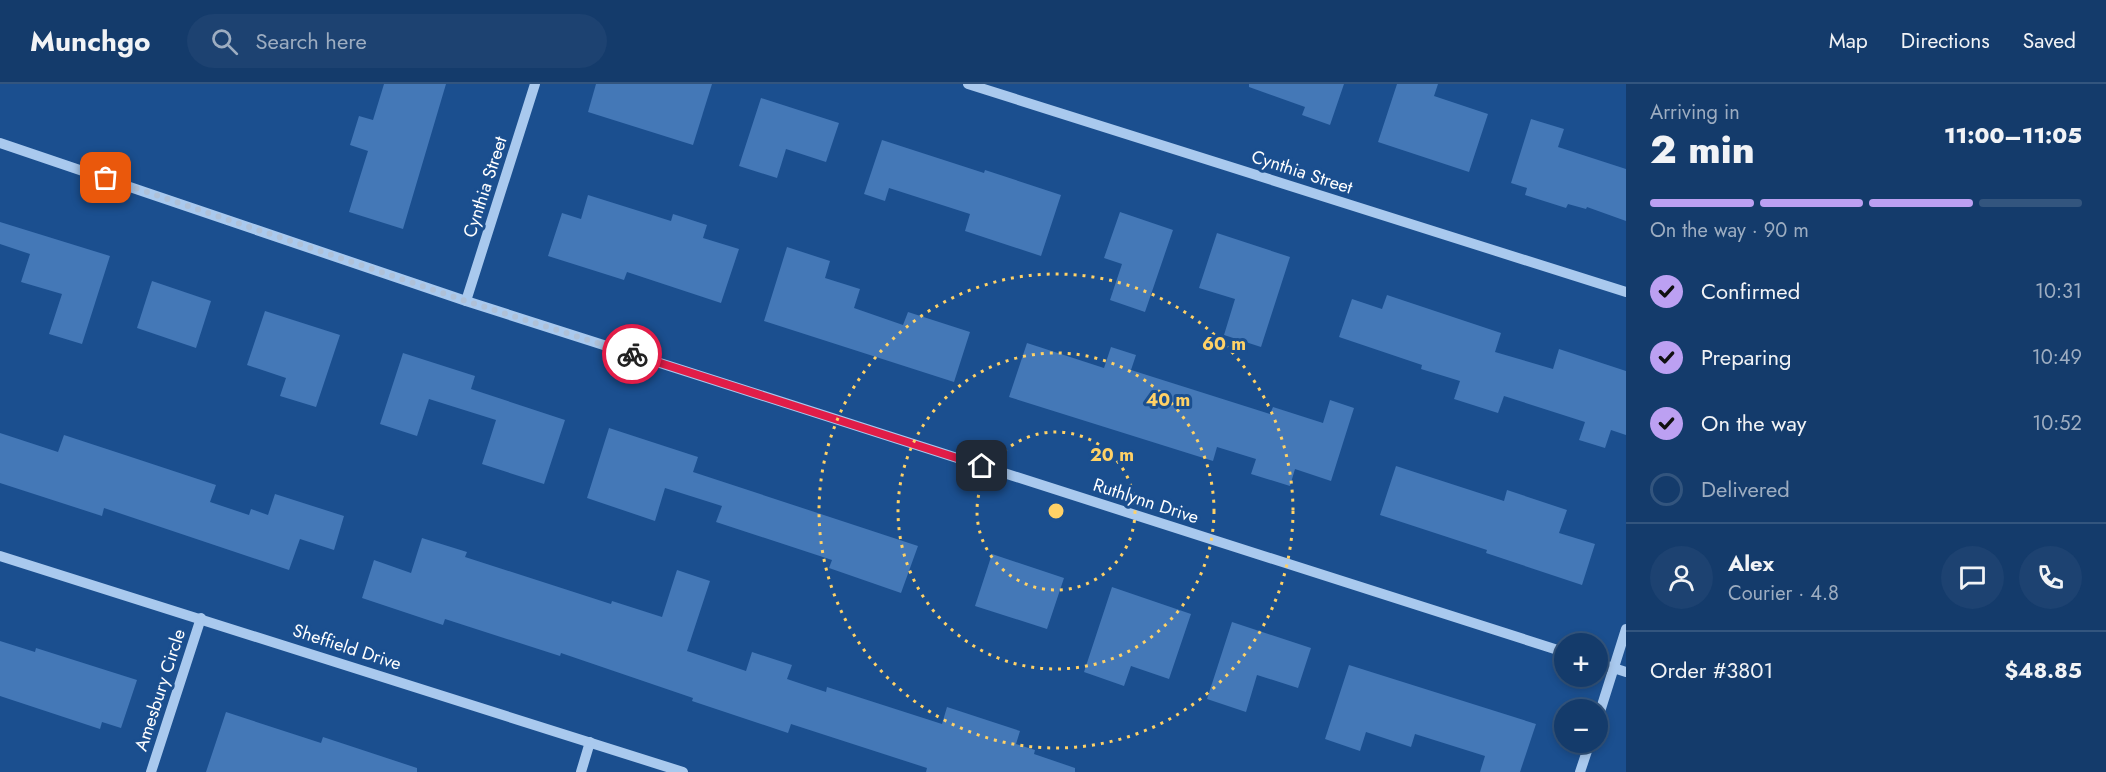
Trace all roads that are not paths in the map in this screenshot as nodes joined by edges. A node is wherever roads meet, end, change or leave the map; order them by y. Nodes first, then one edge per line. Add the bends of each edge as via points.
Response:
1 (535, 84) edge
2 (968, 84) edge
3 (0, 142) edge
4 (1626, 292) edge
5 (466, 301) junction
6 (0, 556) edge
7 (201, 618) junction
8 (1626, 629) edge
9 (1554, 649) edge
10 (1608, 666) edge
11 (1613, 668) junction
12 (1626, 672) edge
13 (1604, 699) edge
14 (590, 742) junction
15 (1587, 753) edge
16 (151, 772) edge
17 (580, 772) edge
18 (683, 772) edge
19 (1581, 772) edge

1 - 5 street, Cynthia Street
2 - 4 street, Cynthia Street
3 - 5 street, Ruthlynn Drive
5 - 9 street, Ruthlynn Drive
6 - 7 street, Sheffield Drive
7 - 14 street, Sheffield Drive
7 - 16 street, Amesbury Circle
8 - 11 street
10 - 11 street
11 - 12 street
11 - 13 street
14 - 17 street
14 - 18 street, Sheffield Drive
15 - 19 street

